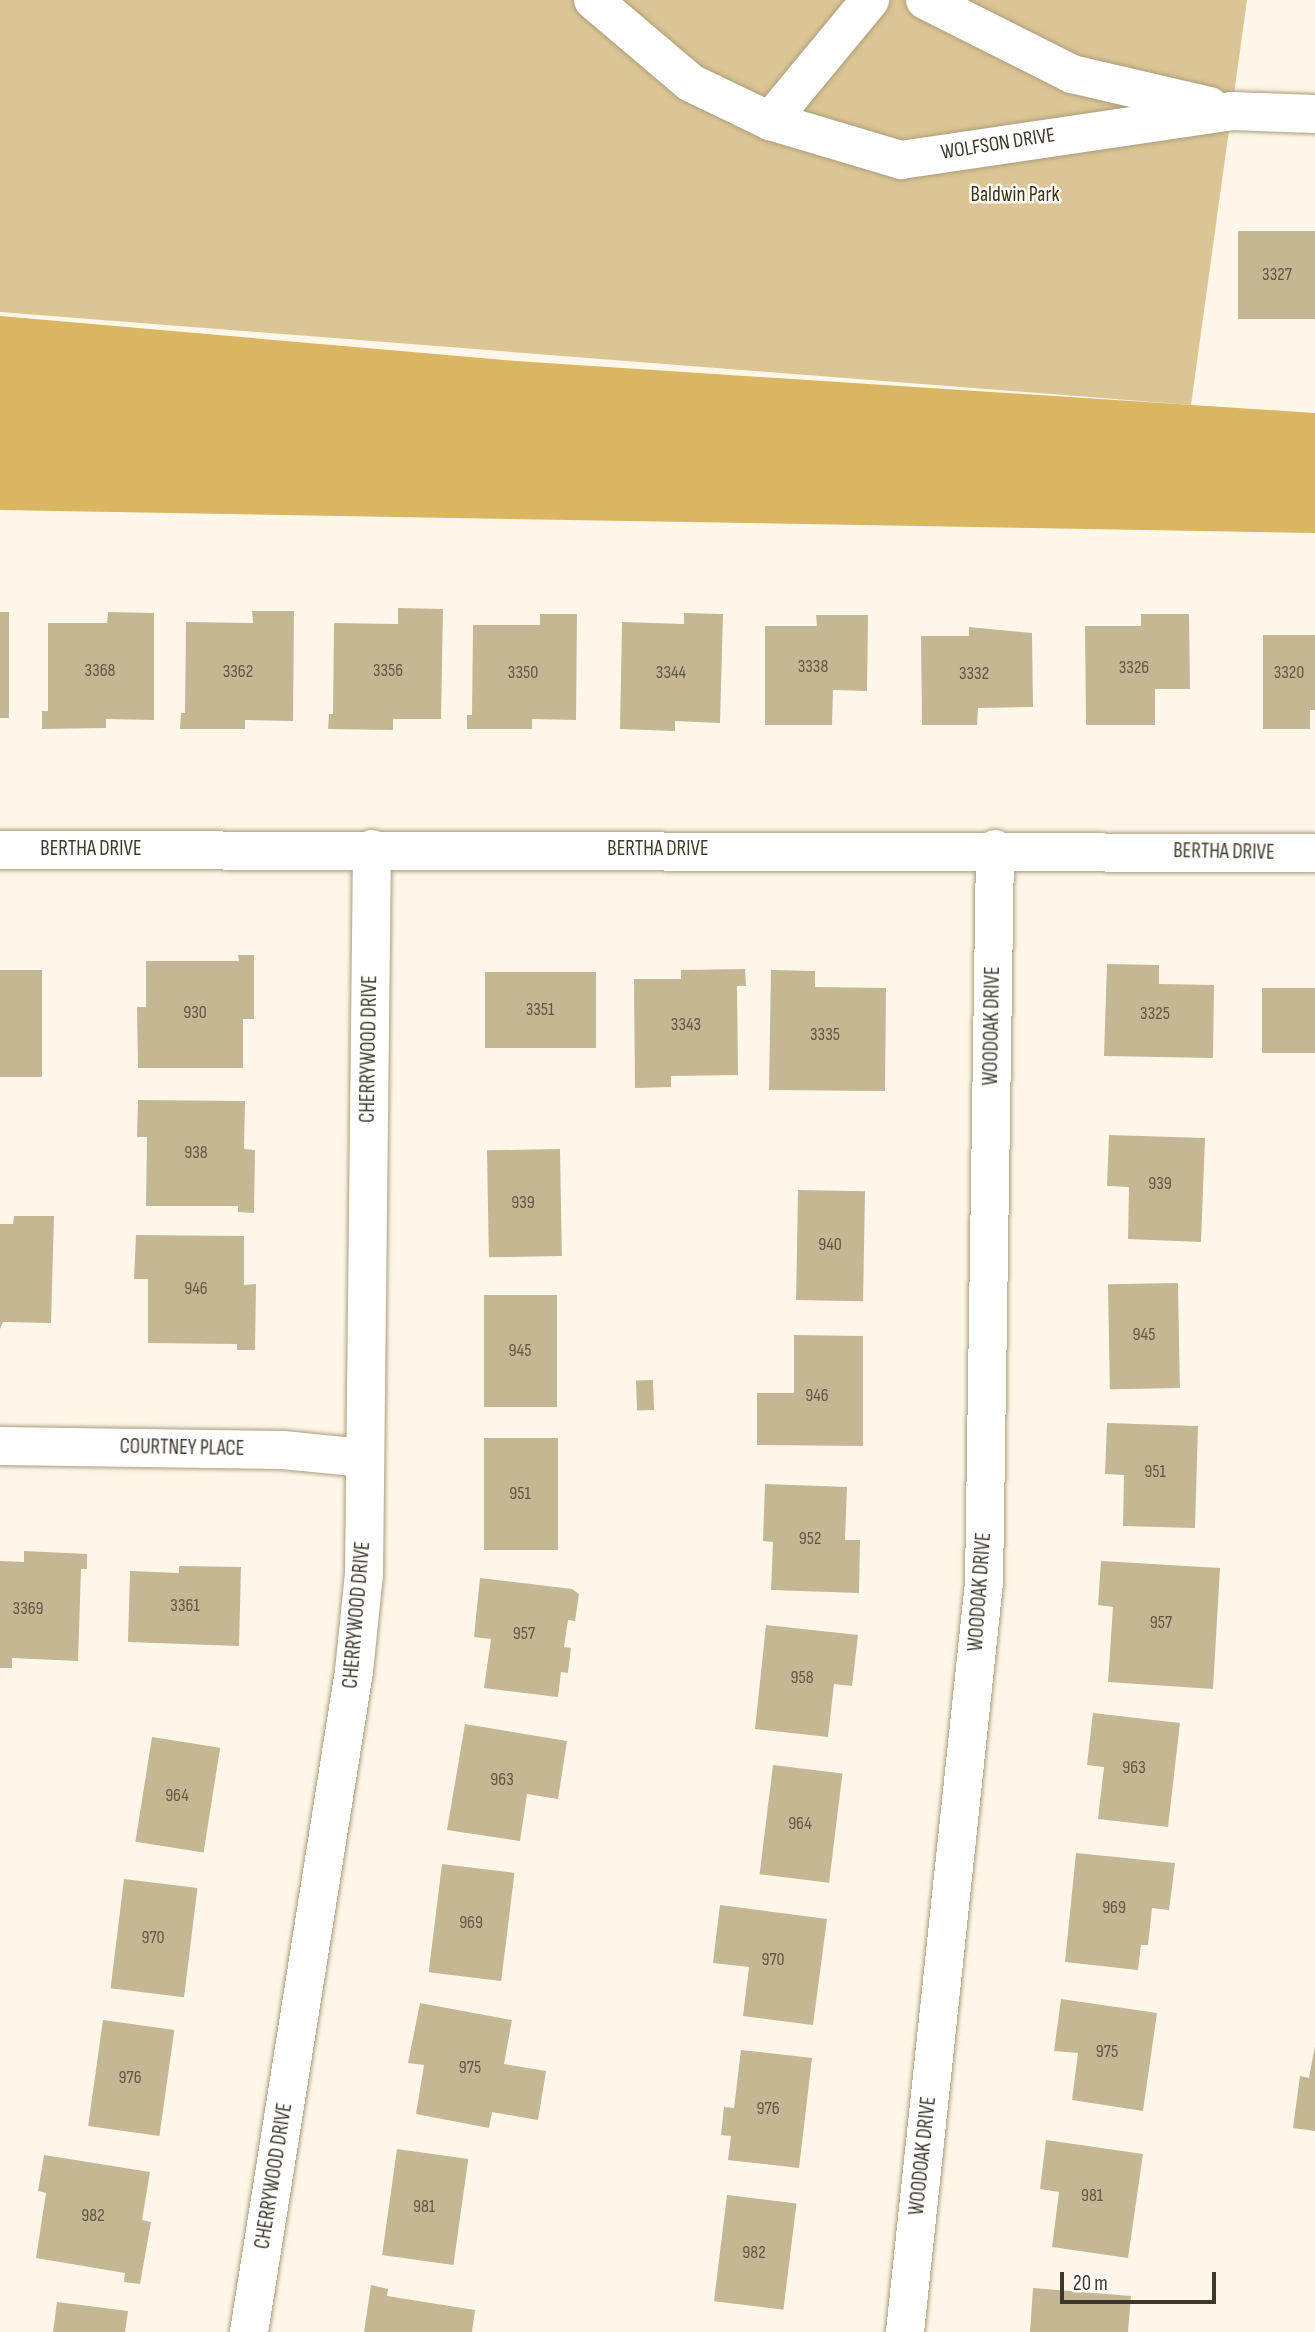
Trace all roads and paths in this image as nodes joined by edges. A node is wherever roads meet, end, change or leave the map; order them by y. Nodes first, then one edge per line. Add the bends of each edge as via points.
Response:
1 (593, 0) edge
2 (870, 0) edge
3 (925, 0) edge
4 (1231, 111) junction
5 (1315, 114) edge
6 (770, 121) junction
7 (372, 849) junction
8 (995, 849) junction
9 (0, 850) edge
10 (1315, 853) edge
11 (0, 1446) edge
12 (363, 1458) junction
13 (249, 2332) edge
14 (905, 2332) edge

1 - 6 street, WOLFSON DRIVE via 691,83
2 - 6 street
3 - 4 street, WOLFSON DRIVE via 1072,74
4 - 5 street, WOLFSON DRIVE
4 - 6 street, WOLFSON DRIVE via 901,160
7 - 8 street, BERTHA DRIVE
7 - 9 street, BERTHA DRIVE
7 - 12 street, CHERRYWOOD DRIVE
8 - 10 street, BERTHA DRIVE
8 - 14 street, WOODOAK DRIVE via 984,1583
11 - 12 street, COURTNEY PLACE via 283,1450
12 - 13 street, CHERRYWOOD DRIVE via 364,1576 354,1671

